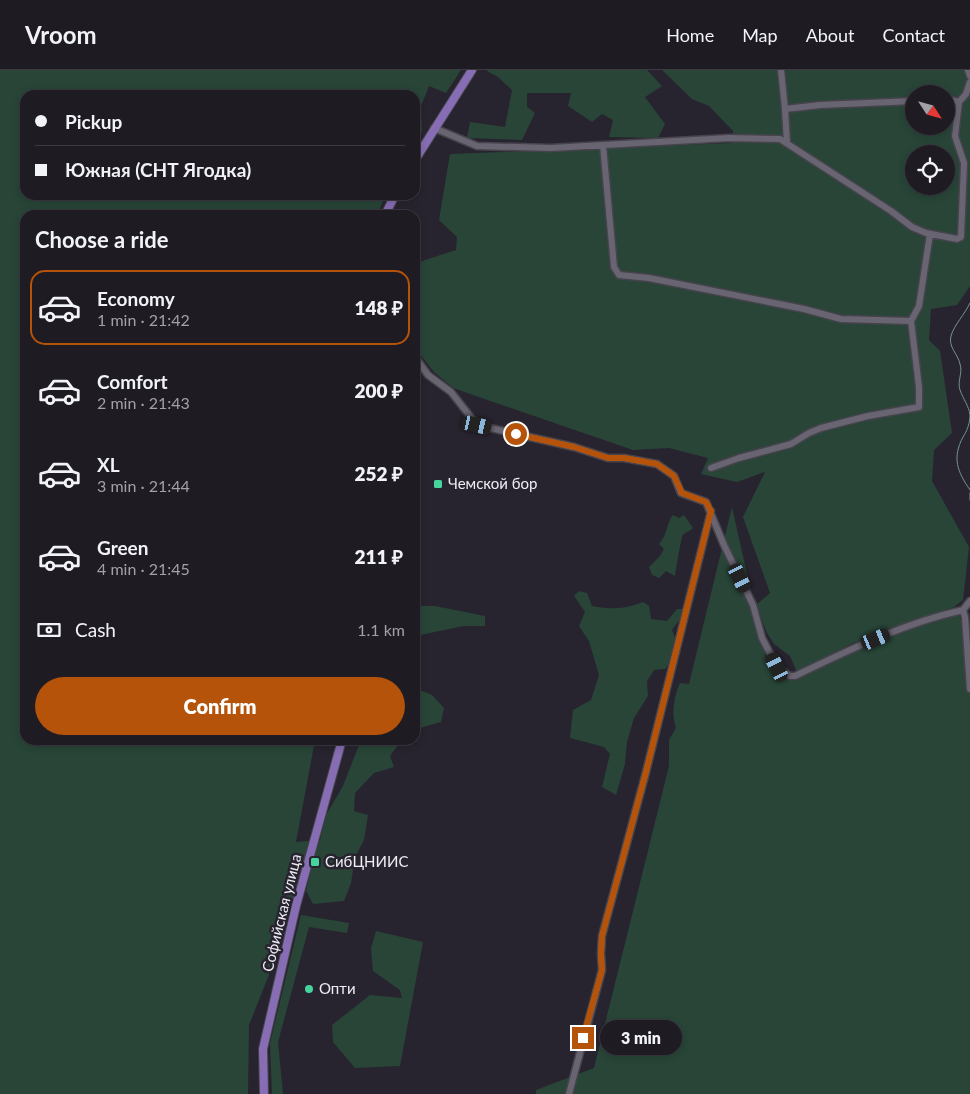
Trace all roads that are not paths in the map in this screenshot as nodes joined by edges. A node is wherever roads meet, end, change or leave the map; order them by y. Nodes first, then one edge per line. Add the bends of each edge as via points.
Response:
1 (472, 70) edge
2 (781, 70) edge
3 (968, 70) edge
4 (970, 76) edge
5 (970, 82) edge
6 (905, 100) edge
7 (955, 101) edge
8 (959, 102) junction
9 (785, 109) junction
10 (434, 128) junction
11 (787, 143) junction
12 (603, 145) junction
13 (420, 152) edge
14 (930, 234) junction
15 (911, 321) junction
16 (420, 364) edge
17 (711, 468) dead end
18 (711, 511) junction
19 (970, 601) edge
20 (963, 610) junction
21 (970, 689) edge
22 (341, 745) edge
23 (264, 1094) edge
24 (568, 1094) edge

1 - 10 main road
2 - 9 street
3 - 4 street
5 - 8 street
6 - 9 street
7 - 8 street
8 - 14 street via 955,136 964,163 961,236 957,239
9 - 11 street
10 - 12 street via 477,146 551,148
10 - 13 main road
11 - 12 street via 780,139 729,138
11 - 14 street via 912,227
12 - 15 street via 614,266 619,275 649,278 841,319
14 - 15 street via 919,306
15 - 17 street via 919,407 829,426 791,444
16 - 18 street via 428,375 451,392 477,425 608,458 657,464 674,476 682,493 706,502
18 - 20 street via 753,605 762,638 777,667 790,676 908,626
18 - 24 street via 602,936 602,970
19 - 20 street
20 - 21 street
22 - 23 main road, Софийская улица via 296,906 263,1049

